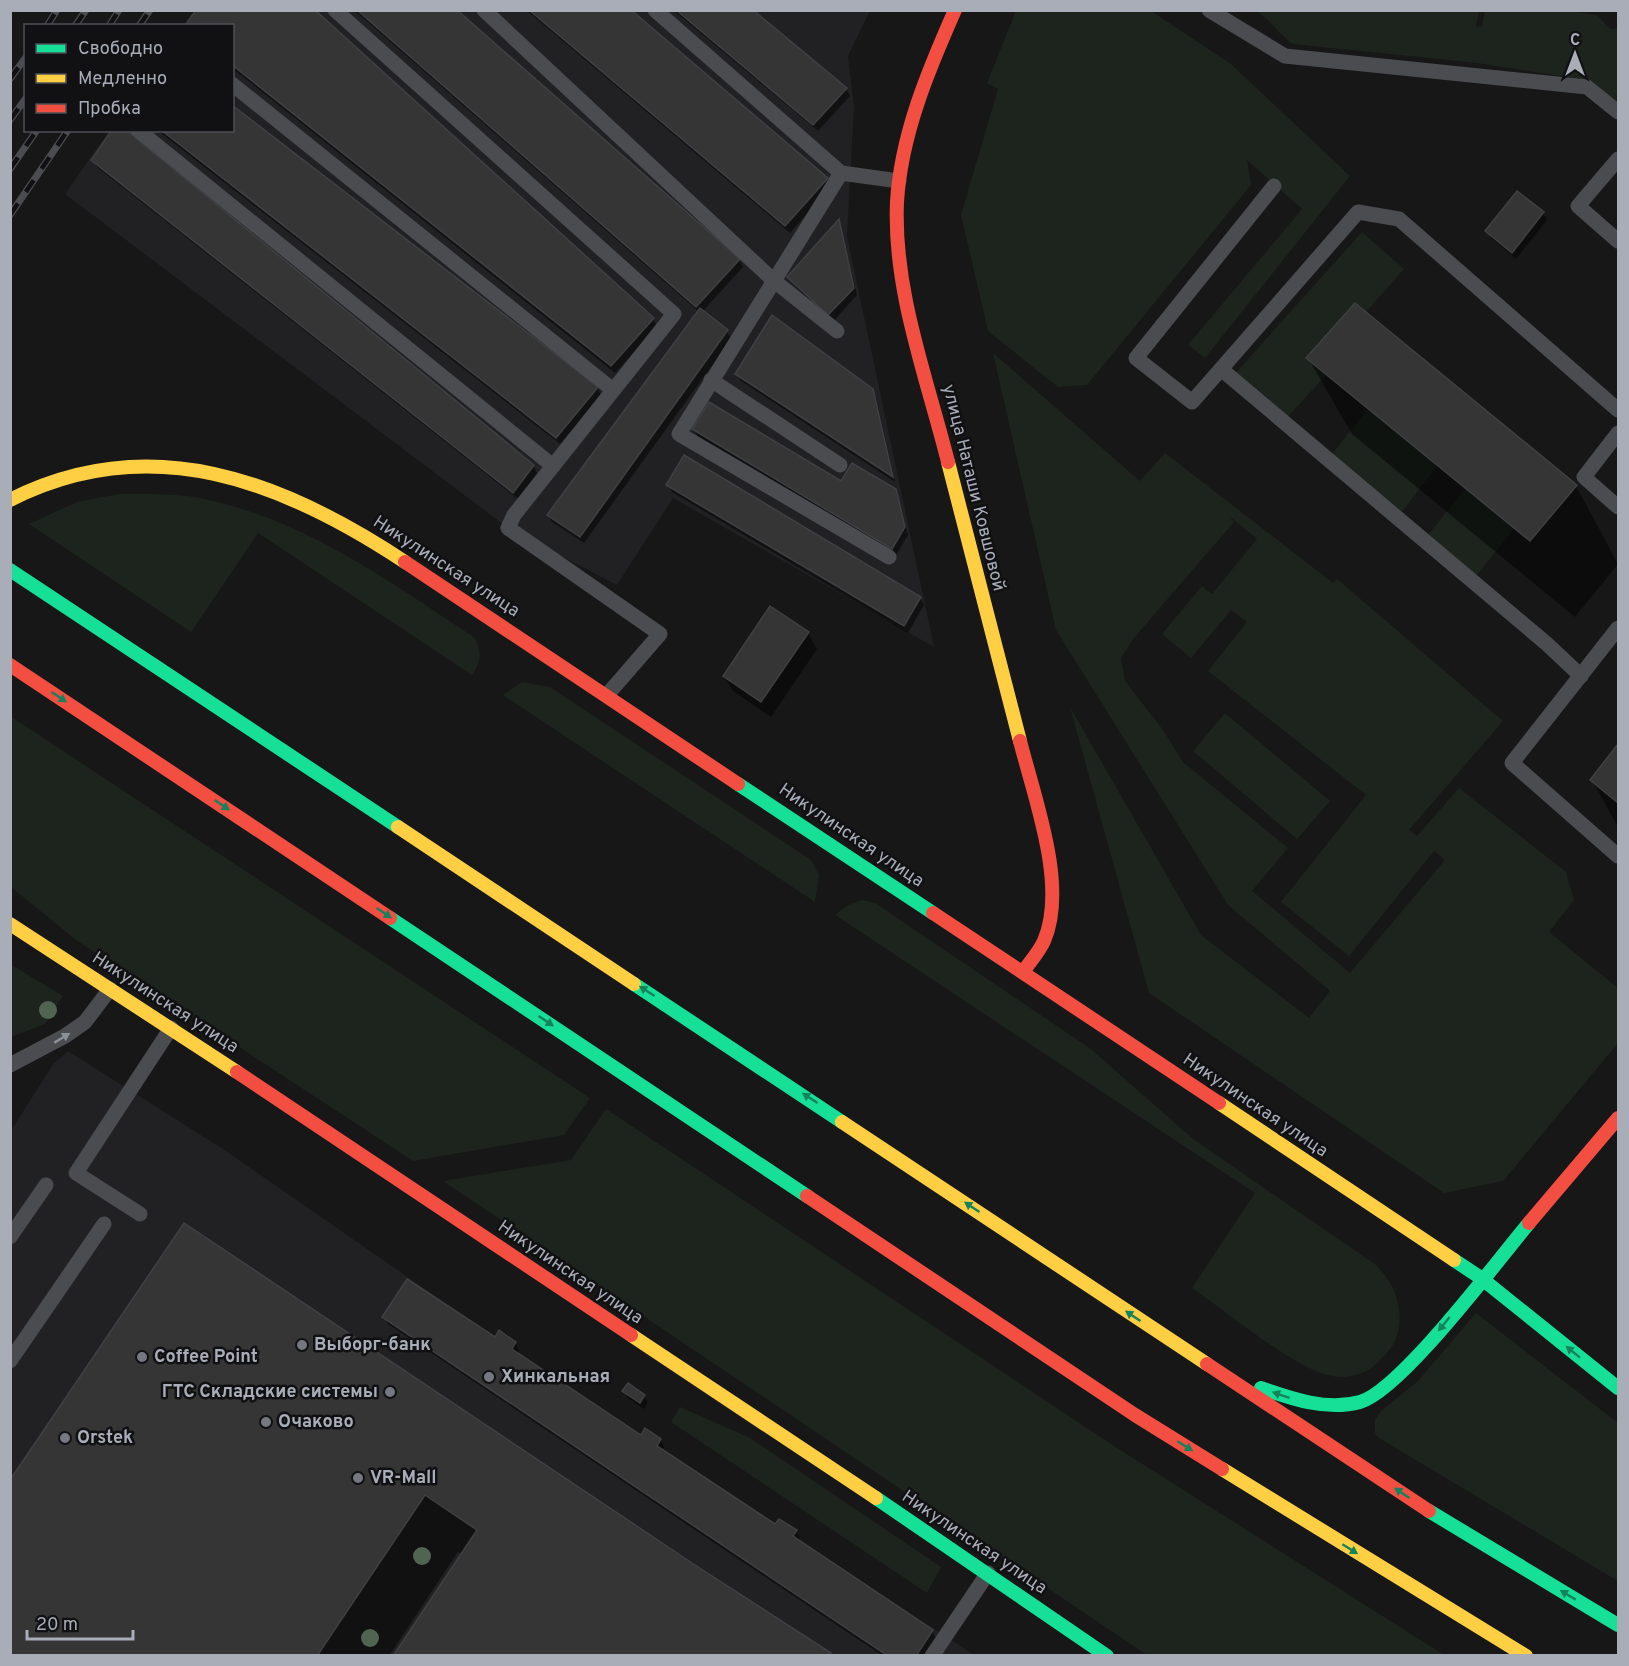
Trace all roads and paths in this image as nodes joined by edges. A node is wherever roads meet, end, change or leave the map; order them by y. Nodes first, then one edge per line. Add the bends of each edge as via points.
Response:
1 (335, 10) edge
2 (484, 10) edge
3 (655, 10) edge
4 (955, 10) edge
5 (1209, 10) edge
6 (234, 86) edge
7 (1618, 112) edge
8 (140, 132) edge
9 (1618, 159) edge
10 (841, 173) junction
11 (899, 181) junction
12 (1274, 186) dead end
13 (1618, 241) edge
14 (774, 280) junction
15 (837, 332) dead end
16 (1221, 369) junction
17 (711, 380) junction
18 (613, 390) junction
19 (1618, 410) edge
20 (1618, 433) edge
21 (840, 465) dead end
22 (553, 466) junction
23 (10, 500) edge
24 (1618, 507) edge
25 (890, 557) dead end
26 (10, 570) edge
27 (1618, 628) edge
28 (10, 665) edge
29 (1581, 676) junction
30 (607, 694) junction
31 (1618, 856) edge
32 (10, 924) edge
33 (1023, 972) junction
34 (110, 989) junction
35 (171, 1028) junction
36 (10, 1065) edge
37 (1618, 1118) edge
38 (46, 1185) dead end
39 (140, 1214) dead end
40 (104, 1224) dead end
41 (10, 1237) edge
42 (1480, 1278) junction
43 (10, 1361) edge
44 (1218, 1371) junction
45 (1618, 1388) edge
46 (988, 1573) junction
47 (1618, 1625) edge
48 (932, 1656) edge
49 (1107, 1656) edge
50 (1526, 1656) edge

1 - 18 lane via 674,314
2 - 14 lane
3 - 10 lane
4 - 11 street, улица Наташи Ковшовой via 910,118
5 - 7 lane via 1285,56 1587,87
6 - 18 lane
8 - 22 lane
9 - 13 lane via 1578,206
10 - 11 lane
10 - 14 lane
11 - 33 street, улица Наташи Ковшовой via 897,231 906,298 1048,851 1052,903 1044,941
12 - 16 lane via 1136,358 1192,402
14 - 15 lane
14 - 17 lane
16 - 19 lane via 1358,212 1399,219
16 - 29 lane
17 - 21 lane
17 - 25 lane via 679,434
18 - 22 lane
20 - 24 lane via 1584,477
22 - 30 lane via 508,528 660,634
23 - 30 street, Никулинская улица via 72,473 118,465 177,467 277,492 357,530
44 -> 26 street
27 - 29 lane
28 -> 50 street via 1135,1415
29 - 31 lane via 1512,763
30 - 33 street, Никулинская улица
32 - 34 street, Никулинская улица
33 - 42 street, Никулинская улица
34 - 35 street, Никулинская улица
36 -> 34 lane via 85,1022
35 - 39 lane via 76,1173
35 - 46 street, Никулинская улица
37 - 42 street via 1516,1242
38 - 41 lane
40 - 43 lane
42 -> 44 street via 1414,1360 1385,1387 1362,1401 1338,1404 1288,1398
45 -> 42 street, Никулинская улица
47 -> 44 street via 1436,1516
46 - 48 lane
46 - 49 street, Никулинская улица

